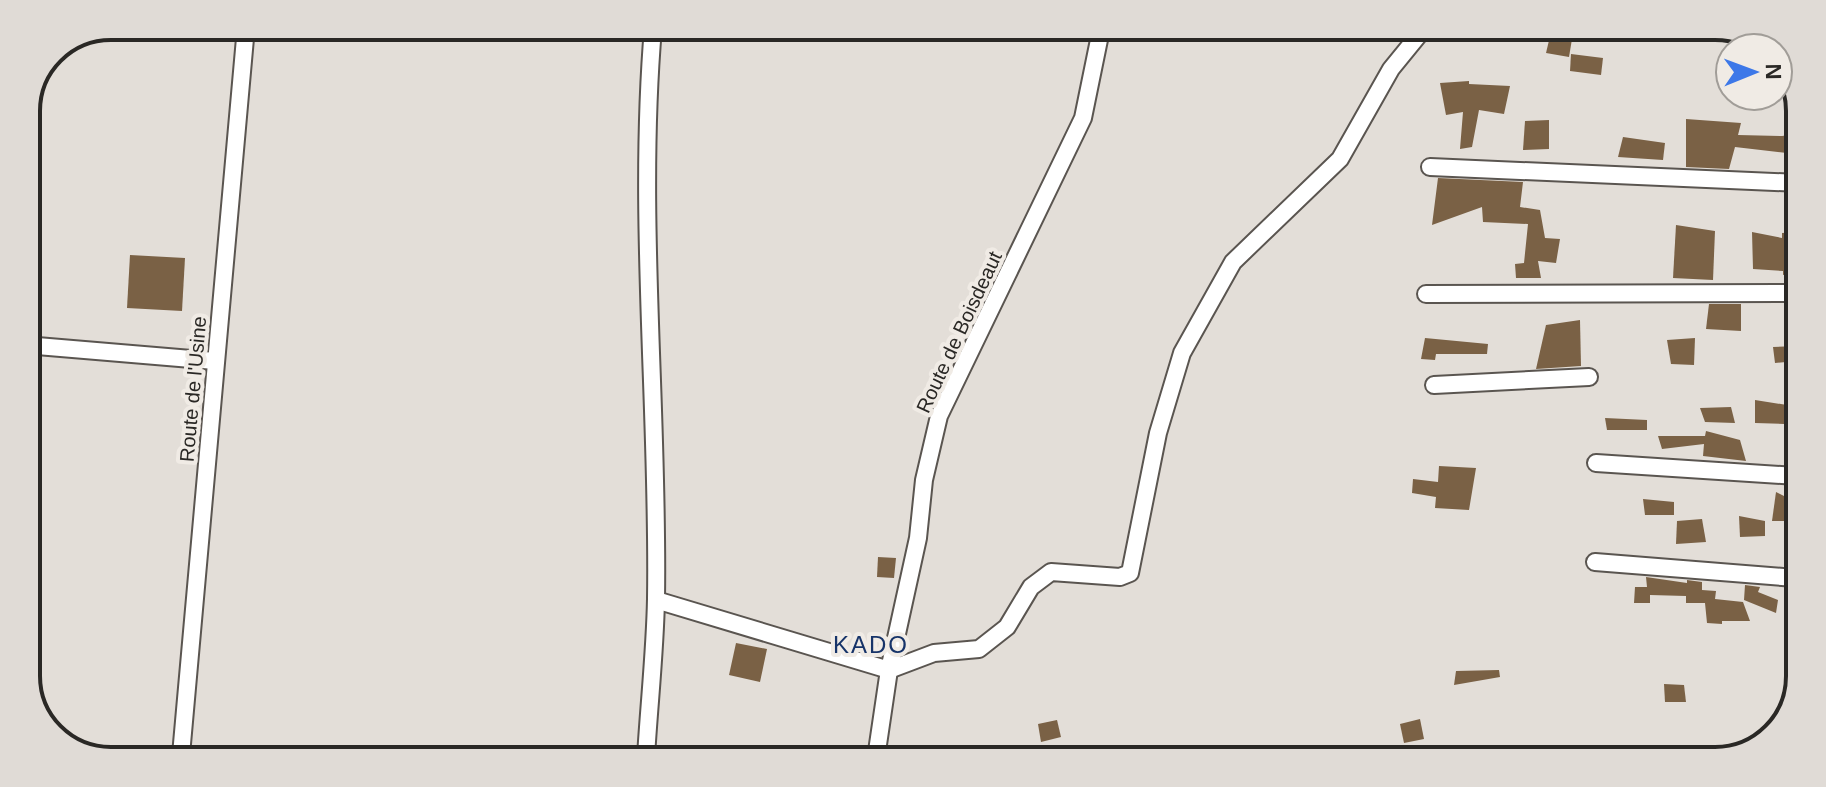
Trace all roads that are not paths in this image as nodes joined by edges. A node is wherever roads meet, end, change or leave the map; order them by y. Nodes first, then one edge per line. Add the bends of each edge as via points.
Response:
1 (245, 40) edge
2 (652, 40) edge
3 (1099, 40) edge
4 (1415, 40) edge
5 (1430, 167) dead end
6 (1786, 182) edge
7 (1786, 293) edge
8 (1426, 294) dead end
9 (40, 346) edge
10 (215, 361) junction
11 (1589, 377) dead end
12 (1434, 385) dead end
13 (1596, 463) dead end
14 (1786, 475) edge
15 (1595, 562) dead end
16 (1786, 577) edge
17 (656, 600) junction
18 (889, 670) junction
19 (182, 747) edge
20 (647, 747) edge
21 (878, 747) edge

1 - 10 street, Route de l'Usine
2 - 17 street via 649,268
3 - 18 street, Route de Boisdeaut via 1083,118 939,416
4 - 18 street via 1391,69 1340,159 1233,262 1182,353 1158,433 1130,573 1120,577 1051,572 1031,587 1007,627 979,649 934,653
5 - 6 street
7 - 8 street
9 - 10 street
10 - 19 street, Route de l'Usine
11 - 12 street
13 - 14 street
15 - 16 street
17 - 18 street
17 - 20 street
18 - 21 street, Route de Boisdeaut

